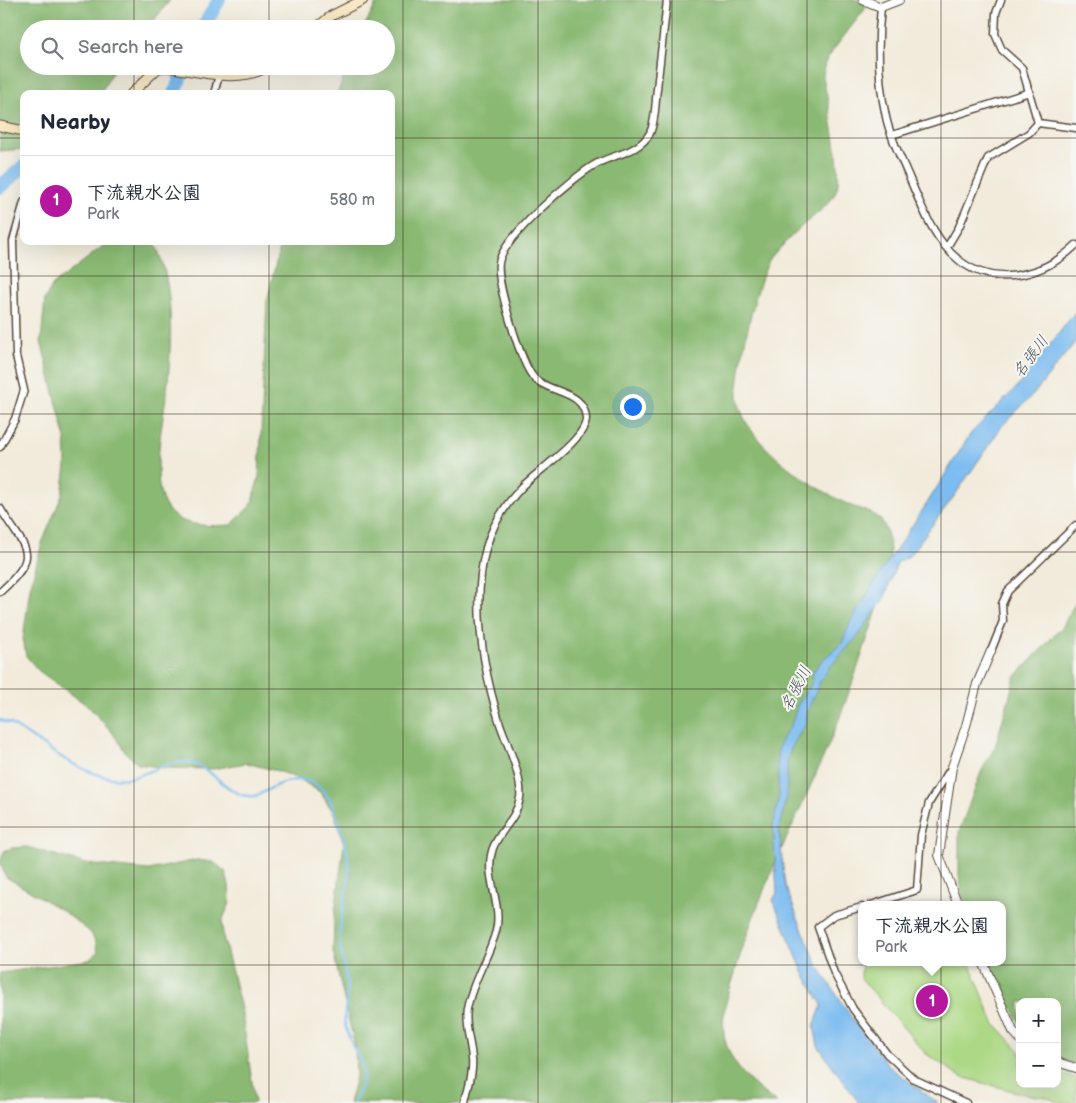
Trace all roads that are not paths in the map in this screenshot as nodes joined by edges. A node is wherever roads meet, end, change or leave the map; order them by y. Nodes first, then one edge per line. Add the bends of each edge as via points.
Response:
1 (363, 0) edge
2 (667, 0) edge
3 (863, 0) edge
4 (899, 0) edge
5 (1001, 0) edge
6 (881, 7) junction
7 (327, 20) edge
8 (151, 75) edge
9 (219, 75) joint
10 (248, 75) edge
11 (135, 90) edge
12 (215, 90) edge
13 (1030, 92) junction
14 (1038, 123) junction
15 (0, 126) edge
16 (1076, 128) edge
17 (20, 131) edge
18 (892, 136) junction
19 (20, 216) edge
20 (1076, 245) edge
21 (947, 247) junction
22 (0, 447) edge
23 (0, 508) edge
24 (1076, 525) edge
25 (0, 592) edge
26 (991, 651) joint
27 (952, 767) junction
28 (883, 901) edge
29 (956, 901) edge
30 (858, 908) edge
31 (985, 966) edge
32 (1016, 1034) edge
33 (1061, 1063) edge
34 (1076, 1068) edge
35 (465, 1103) edge
36 (966, 1103) edge

1 - 7 main road
2 - 35 street via 656,108 649,135 640,146 582,172 513,236 499,263 501,290 526,367 540,383 576,399 586,419 576,441 538,471 506,507 487,544 481,570 478,596 486,668 520,796 515,813 492,850 490,869 498,910 496,930 468,1004 466,1020 473,1060
3 - 6 street
4 - 6 street
5 - 13 street via 996,13 995,34 1002,50 1022,68
6 - 18 street via 878,32 881,92
8 - 11 main road
9 - 10 main road
9 - 12 street
13 - 14 street
13 - 18 street
14 - 16 street
14 - 21 street via 1029,133 988,158 959,227
15 - 17 main road
18 - 21 street via 928,220
19 - 22 street via 13,241 16,356 24,390 15,419
20 - 21 street via 1049,266 1026,275 1002,277 979,271 959,260
23 - 25 street via 13,531 24,541 26,552 25,565
24 - 26 street via 1008,590 1002,604 1003,621
26 - 27 street via 977,684
27 - 28 street via 929,803 921,835 917,890
27 - 29 street via 939,855
30 - 36 street via 834,915 818,927 834,973 853,1009 887,1054 914,1079
31 - 32 street
33 - 34 street

